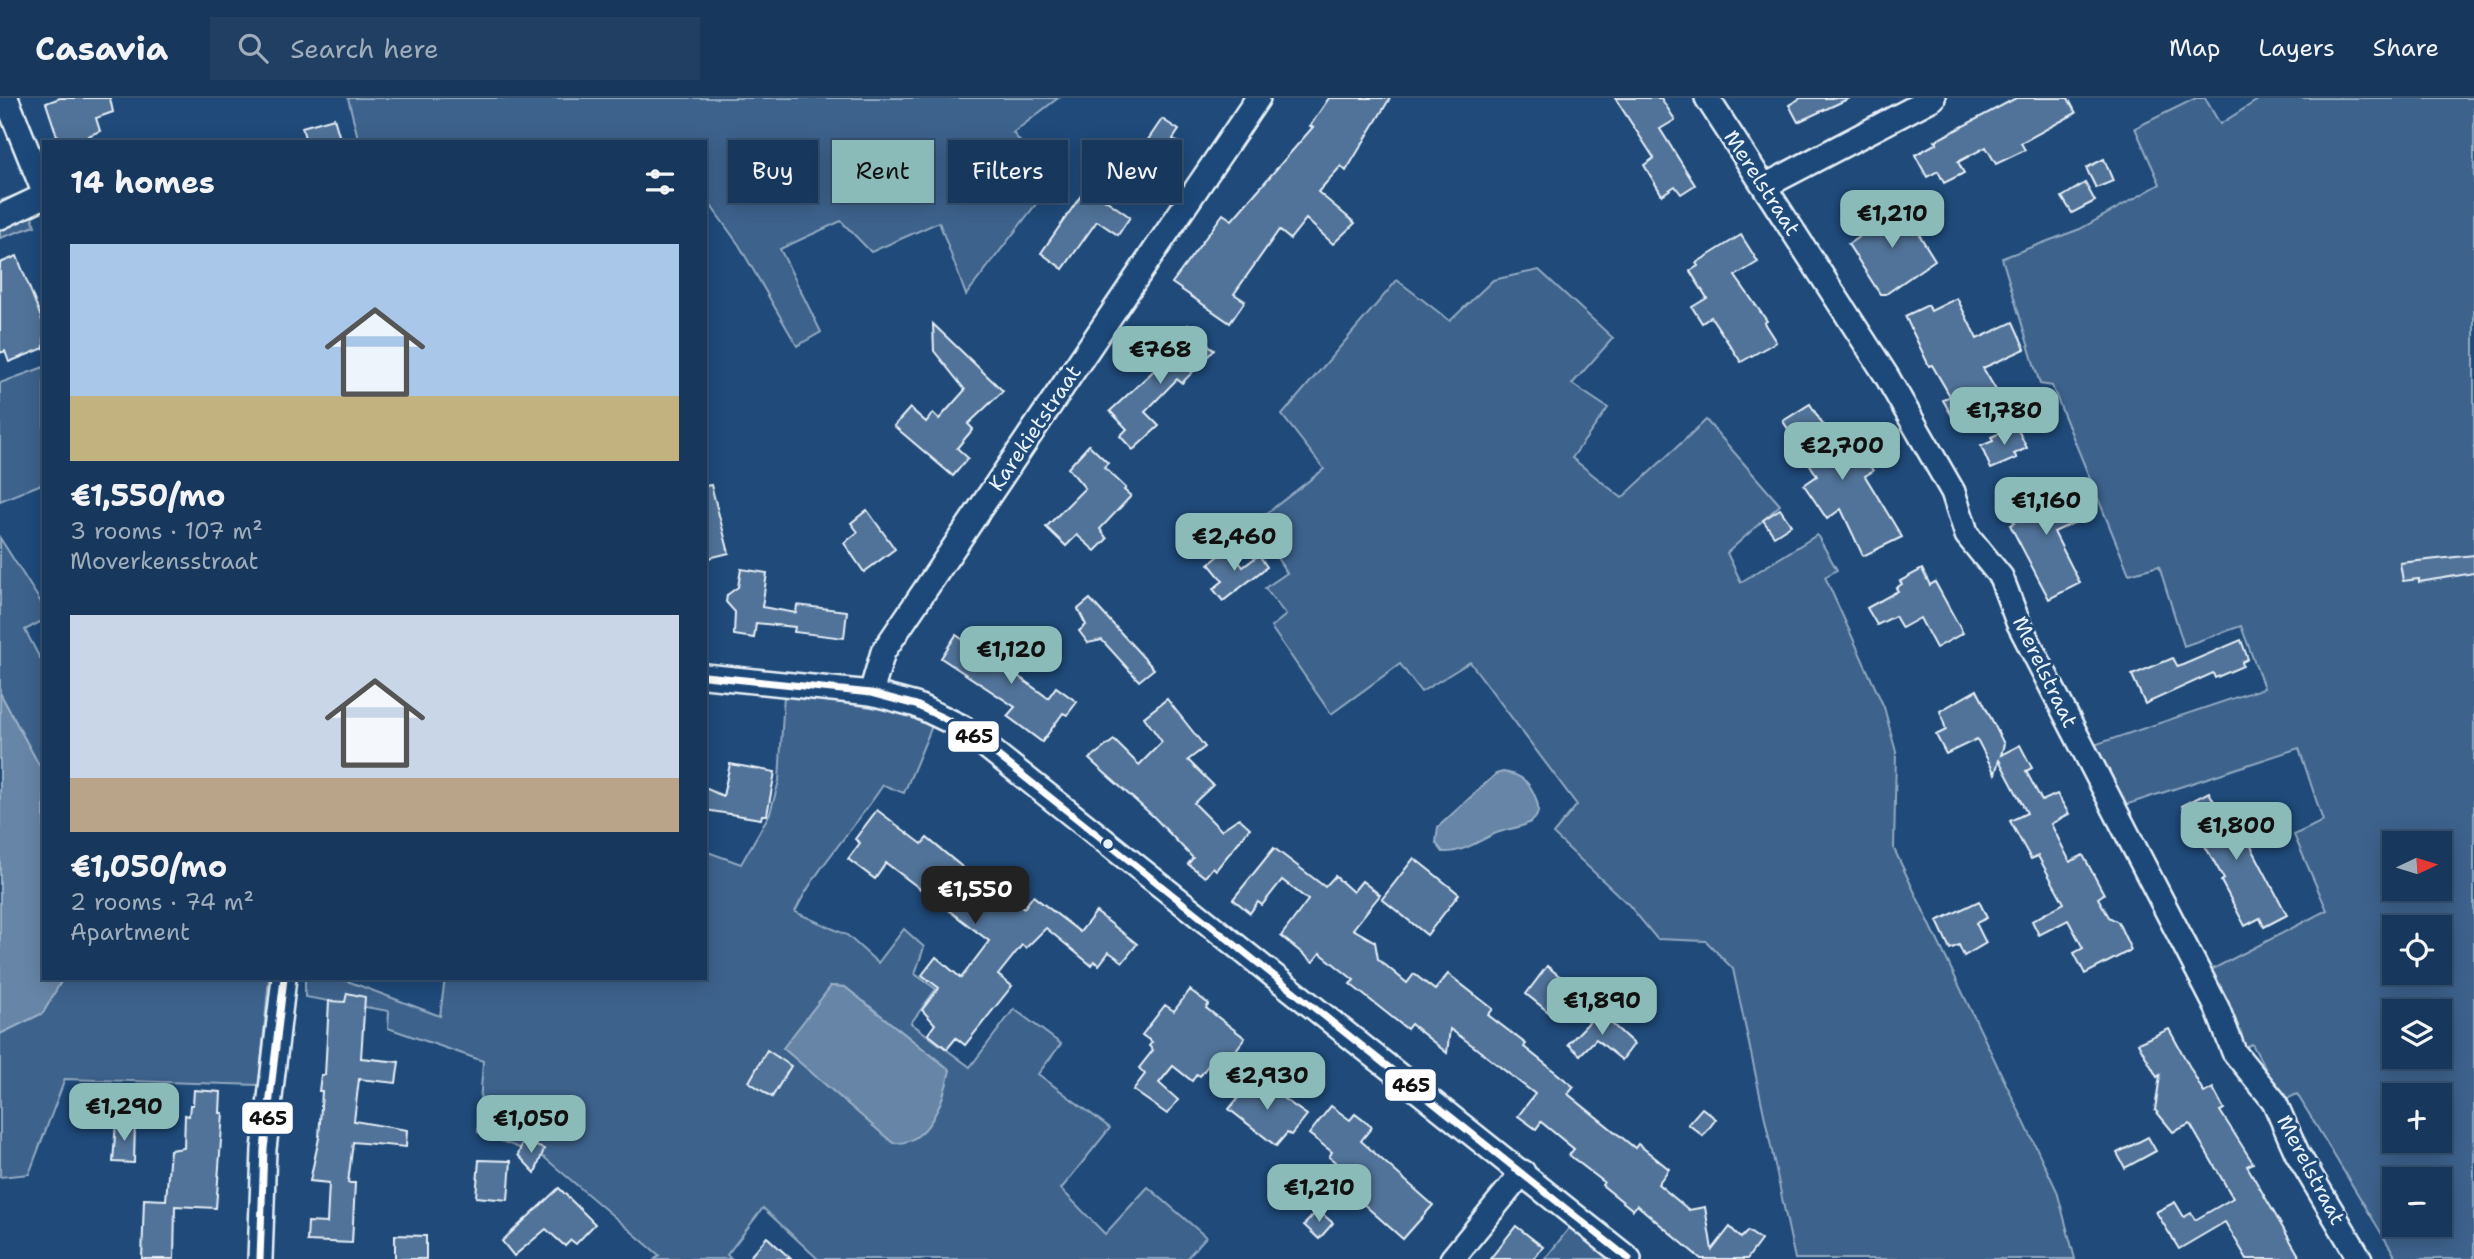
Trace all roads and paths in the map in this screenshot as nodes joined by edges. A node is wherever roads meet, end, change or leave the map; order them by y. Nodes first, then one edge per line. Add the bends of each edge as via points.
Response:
1 (6, 98) edge
2 (1258, 98) edge
3 (1707, 98) edge
4 (1933, 98) edge
5 (1765, 186) junction
6 (42, 189) edge
7 (42, 195) edge
8 (0, 216) edge
9 (707, 676) edge
10 (871, 693) junction
11 (284, 980) edge
12 (1522, 1172) junction
13 (260, 1259) edge
14 (1452, 1259) edge
15 (1629, 1259) edge
16 (2360, 1259) edge

1 - 6 street
2 - 10 street, Karekietstraat via 883,652
3 - 5 street, Merelstraat
4 - 5 street
5 - 16 street, Merelstraat via 1886,375 1953,492 1967,535 2001,577 2018,622 2217,1008 2234,1052 2274,1101 2297,1153
7 - 8 street
9 - 10 street
10 - 12 street via 916,705 962,727
11 - 13 street via 264,1149
12 - 14 street
12 - 15 street

